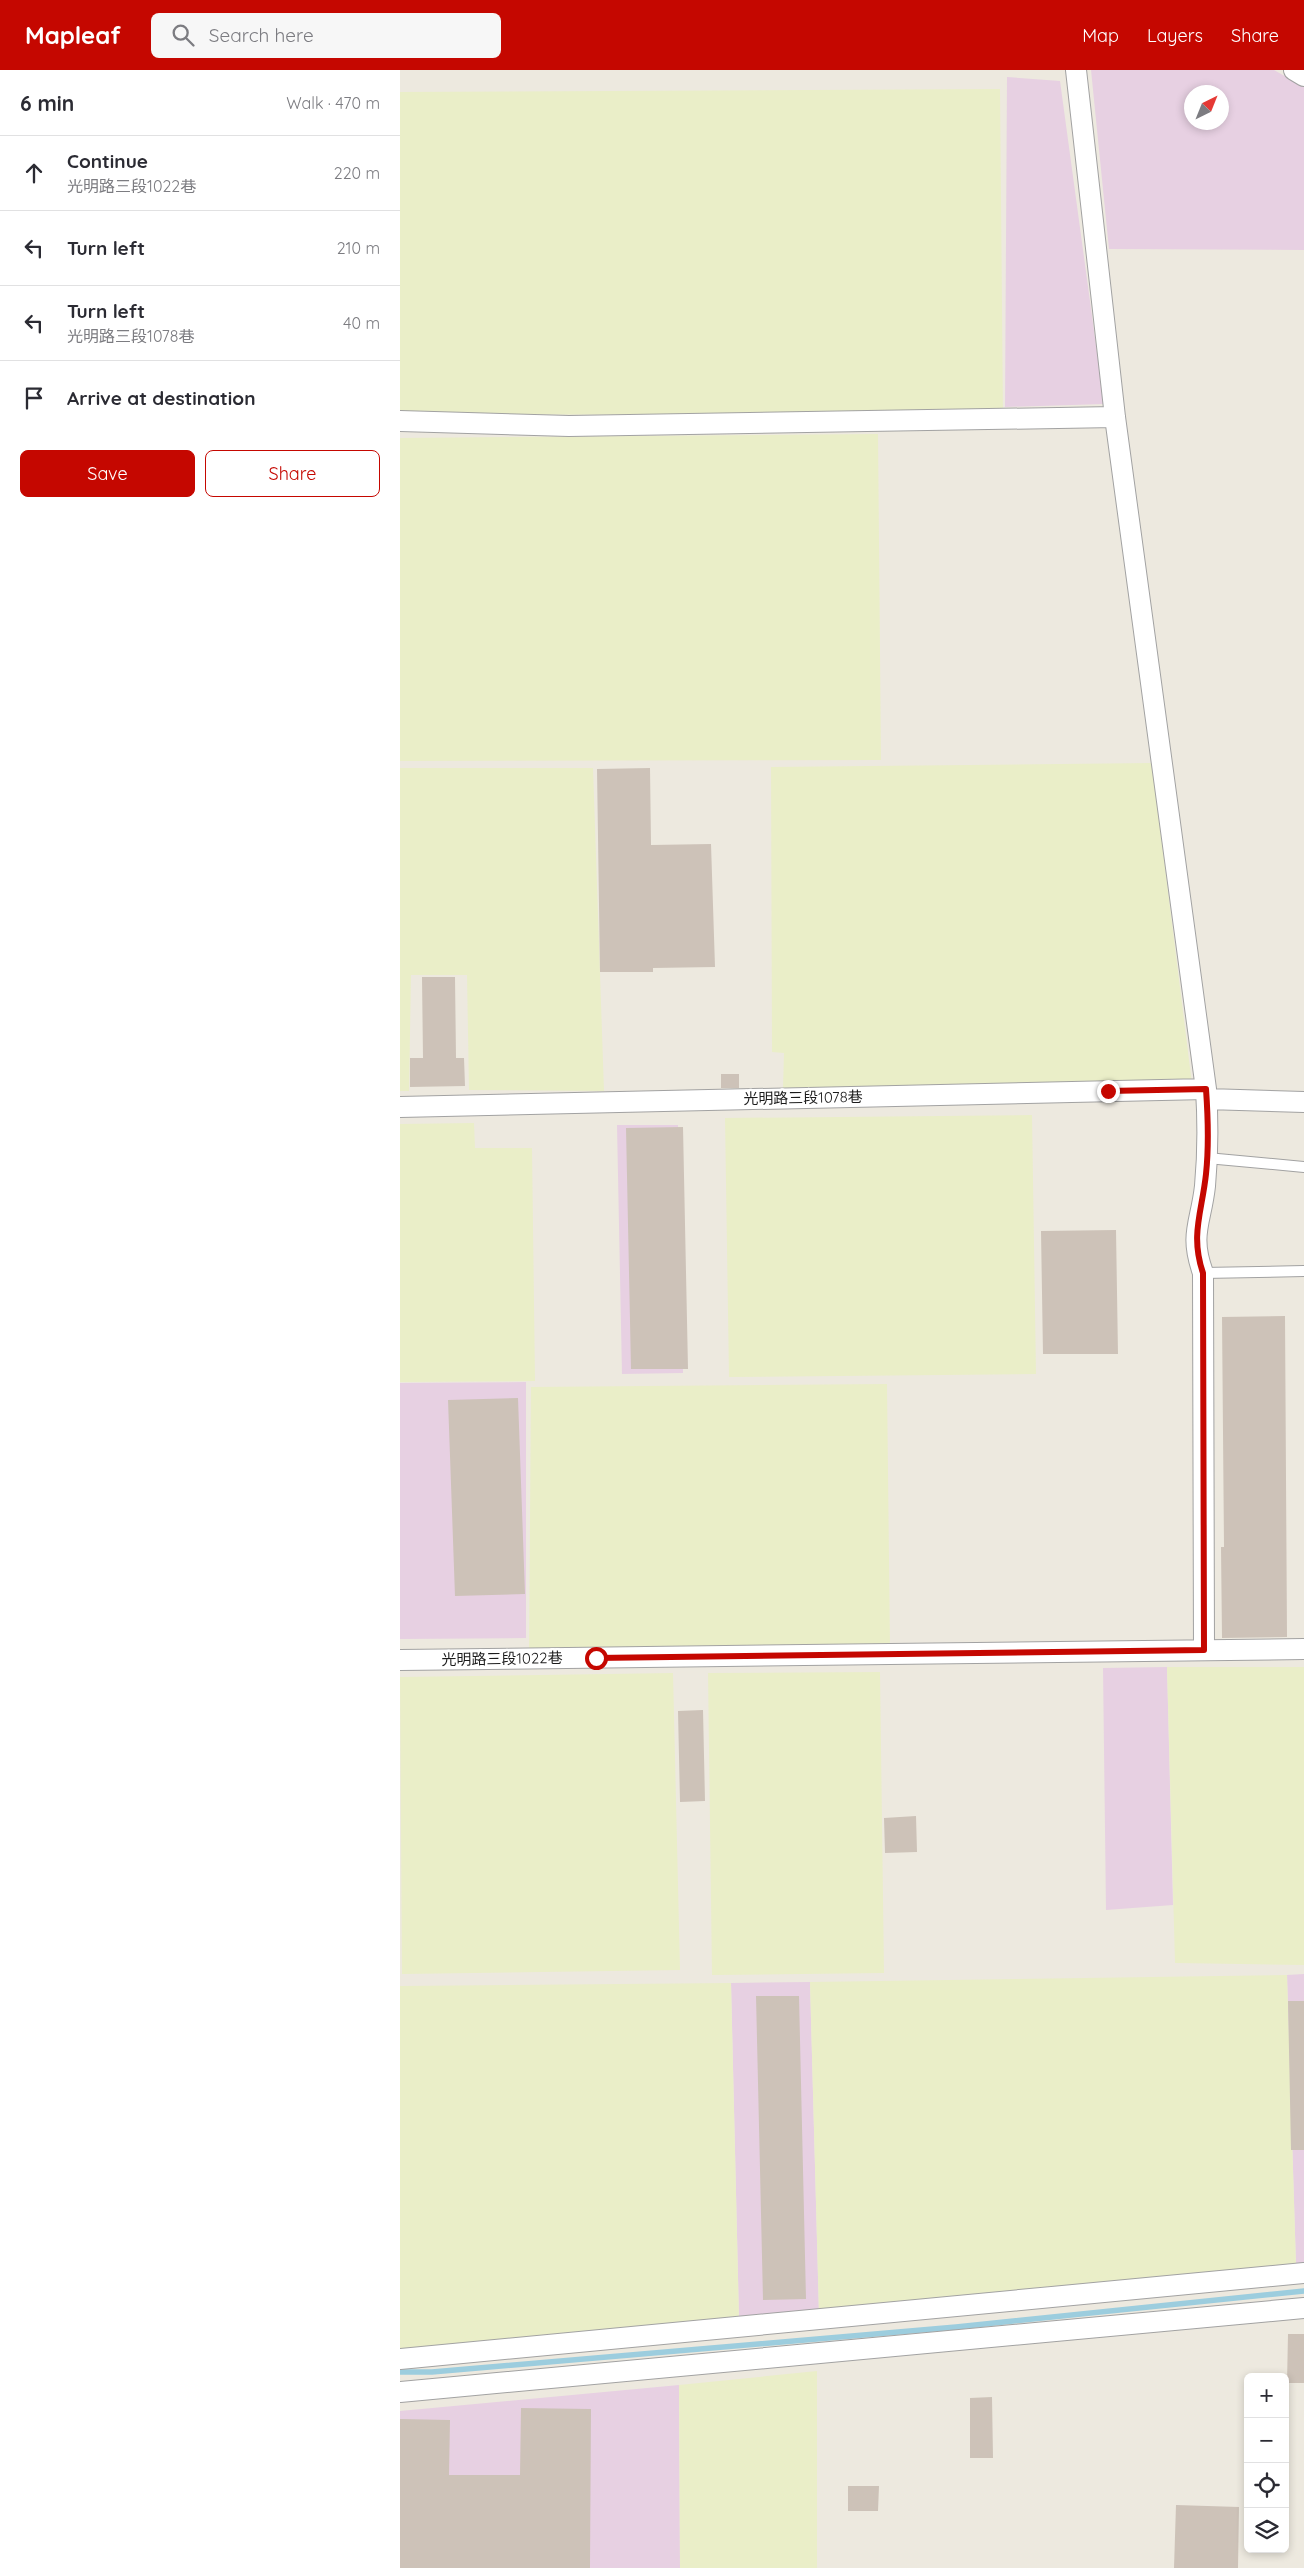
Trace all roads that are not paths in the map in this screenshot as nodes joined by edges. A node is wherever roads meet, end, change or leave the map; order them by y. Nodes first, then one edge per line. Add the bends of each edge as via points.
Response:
1 (1076, 70) edge
2 (1294, 70) edge
3 (1304, 76) edge
4 (1115, 417) junction
5 (400, 421) edge
6 (1206, 1094) junction
7 (1304, 1102) edge
8 (400, 1107) edge
9 (1208, 1158) junction
10 (1304, 1167) edge
11 (1304, 1272) edge
12 (1203, 1273) junction
13 (1304, 1649) edge
14 (1204, 1650) junction
15 (400, 1660) edge
16 (1304, 2273) edge
17 (1304, 2308) edge
18 (400, 2359) edge
19 (400, 2392) edge

1 - 4 street
2 - 3 street
4 - 5 street via 569,426
4 - 6 street
6 - 7 street, 光明路三段1078巷
6 - 8 street, 光明路三段1078巷
6 - 9 street
9 - 10 lane
9 - 12 street via 1196,1231 1196,1254
11 - 12 lane
12 - 14 street
13 - 14 street, 光明路三段1022巷
14 - 15 street, 光明路三段1022巷
16 - 18 street
17 - 19 street

